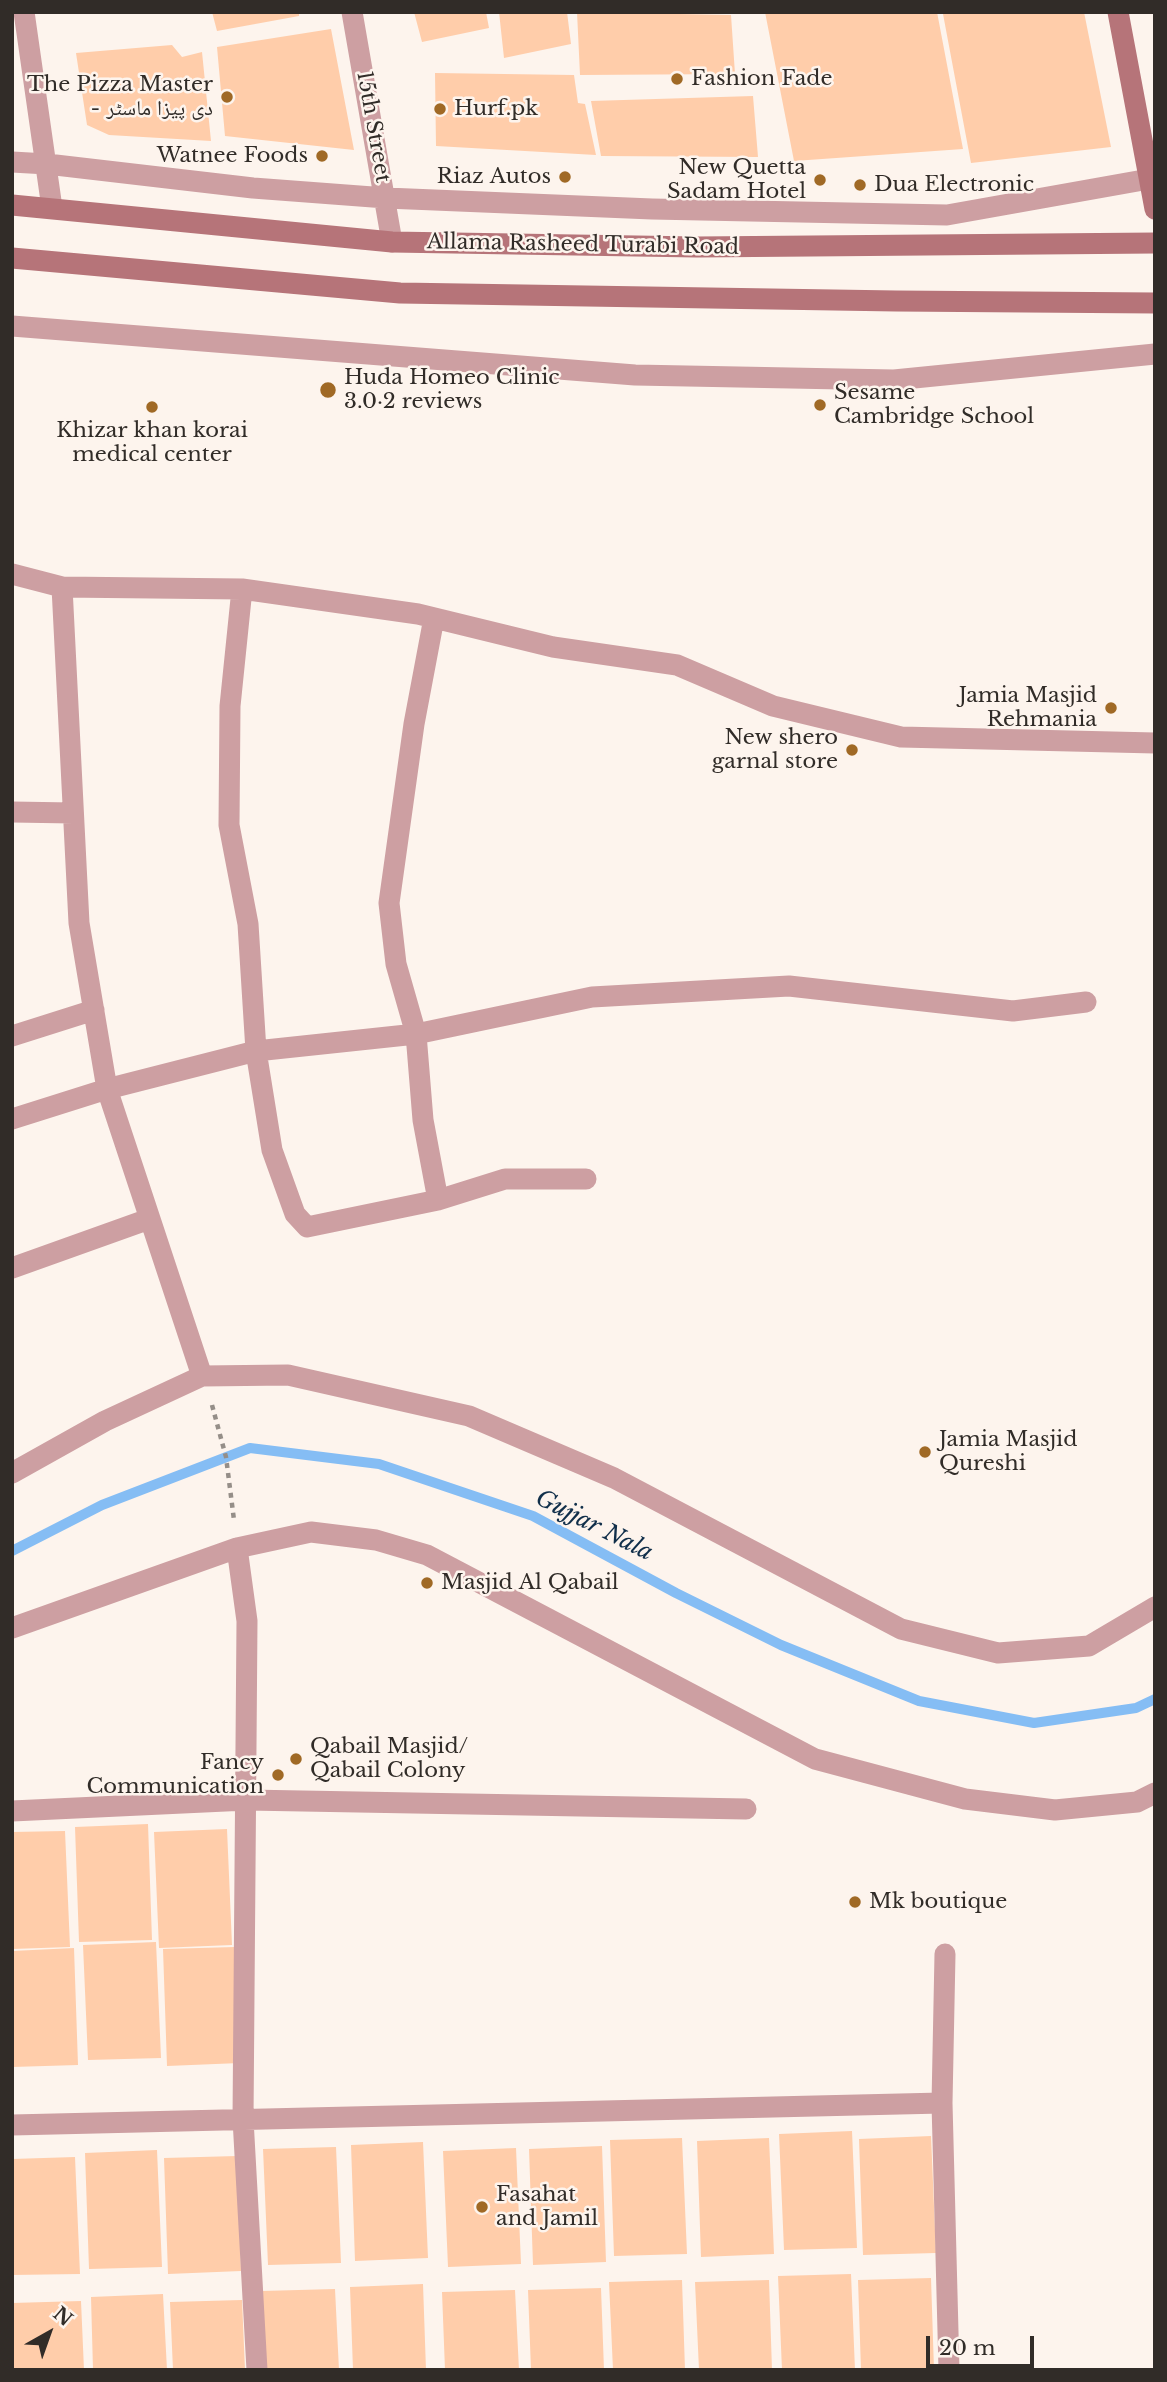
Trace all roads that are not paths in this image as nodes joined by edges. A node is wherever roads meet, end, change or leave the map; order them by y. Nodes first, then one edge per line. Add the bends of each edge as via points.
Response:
1 (24, 12) edge
2 (352, 12) edge
3 (1118, 12) edge
4 (12, 162) edge
5 (47, 164) junction
6 (1149, 179) junction
7 (386, 198) junction
8 (12, 205) edge
9 (52, 208) junction
10 (1155, 209) edge
11 (392, 242) junction
12 (1155, 243) edge
13 (12, 258) edge
14 (1155, 303) edge
15 (12, 326) edge
16 (1155, 354) edge
17 (12, 574) edge
18 (62, 587) junction
19 (242, 589) junction
20 (434, 618) junction
21 (1155, 743) edge
22 (12, 813) edge
23 (73, 813) junction
24 (1086, 1002) dead end
25 (94, 1010) junction
26 (416, 1034) junction
27 (12, 1037) edge
28 (256, 1051) junction
29 (107, 1089) junction
30 (12, 1119) edge
31 (586, 1179) dead end
32 (438, 1200) junction
33 (149, 1219) junction
34 (12, 1268) edge
35 (202, 1376) junction
36 (12, 1473) edge
37 (237, 1548) junction
38 (1155, 1607) edge
39 (12, 1628) edge
40 (1155, 1793) edge
41 (247, 1800) junction
42 (746, 1809) dead end
43 (12, 1811) edge
44 (945, 1954) dead end
45 (942, 2103) junction
46 (243, 2119) junction
47 (12, 2125) edge
48 (257, 2370) edge
49 (949, 2370) edge

1 - 5 street
2 - 7 street, 15th Street
3 - 6 main road
4 - 5 street
5 - 7 street
5 - 9 street
6 - 7 street via 947,215
6 - 10 main road
7 - 11 street, 15th Street
8 - 9 main road, Allama Rasheed Turabi Road
9 - 11 main road, Allama Rasheed Turabi Road
11 - 12 main road, Allama Rasheed Turabi Road via 697,247
13 - 14 main road via 400,293
15 - 16 street via 635,375 894,380
17 - 18 street
18 - 19 street
18 - 23 street
19 - 20 street
19 - 28 street via 230,706 229,825 248,924
20 - 21 street via 553,647 677,666 773,706 901,737
20 - 26 street via 389,903 396,964
22 - 23 street
23 - 25 street via 79,923
24 - 26 street via 1013,1011 789,986 700,989 592,997
25 - 27 street
25 - 29 street
26 - 28 street
26 - 32 street via 423,1120
28 - 29 street
28 - 32 street via 272,1150 295,1214 307,1227
29 - 30 street
29 - 33 street
31 - 32 street via 505,1179
33 - 34 street
33 - 35 street
35 - 36 street via 105,1421
35 - 38 street via 288,1375 469,1416 614,1478 901,1629 998,1653 1089,1646
37 - 39 street
37 - 40 street via 311,1532 376,1540 427,1555 815,1759 953,1796 1055,1810 1138,1802
37 - 41 street via 247,1621
41 - 42 street
41 - 43 street
41 - 46 street
44 - 45 street
45 - 46 street
45 - 49 street
46 - 47 street
46 - 48 street

